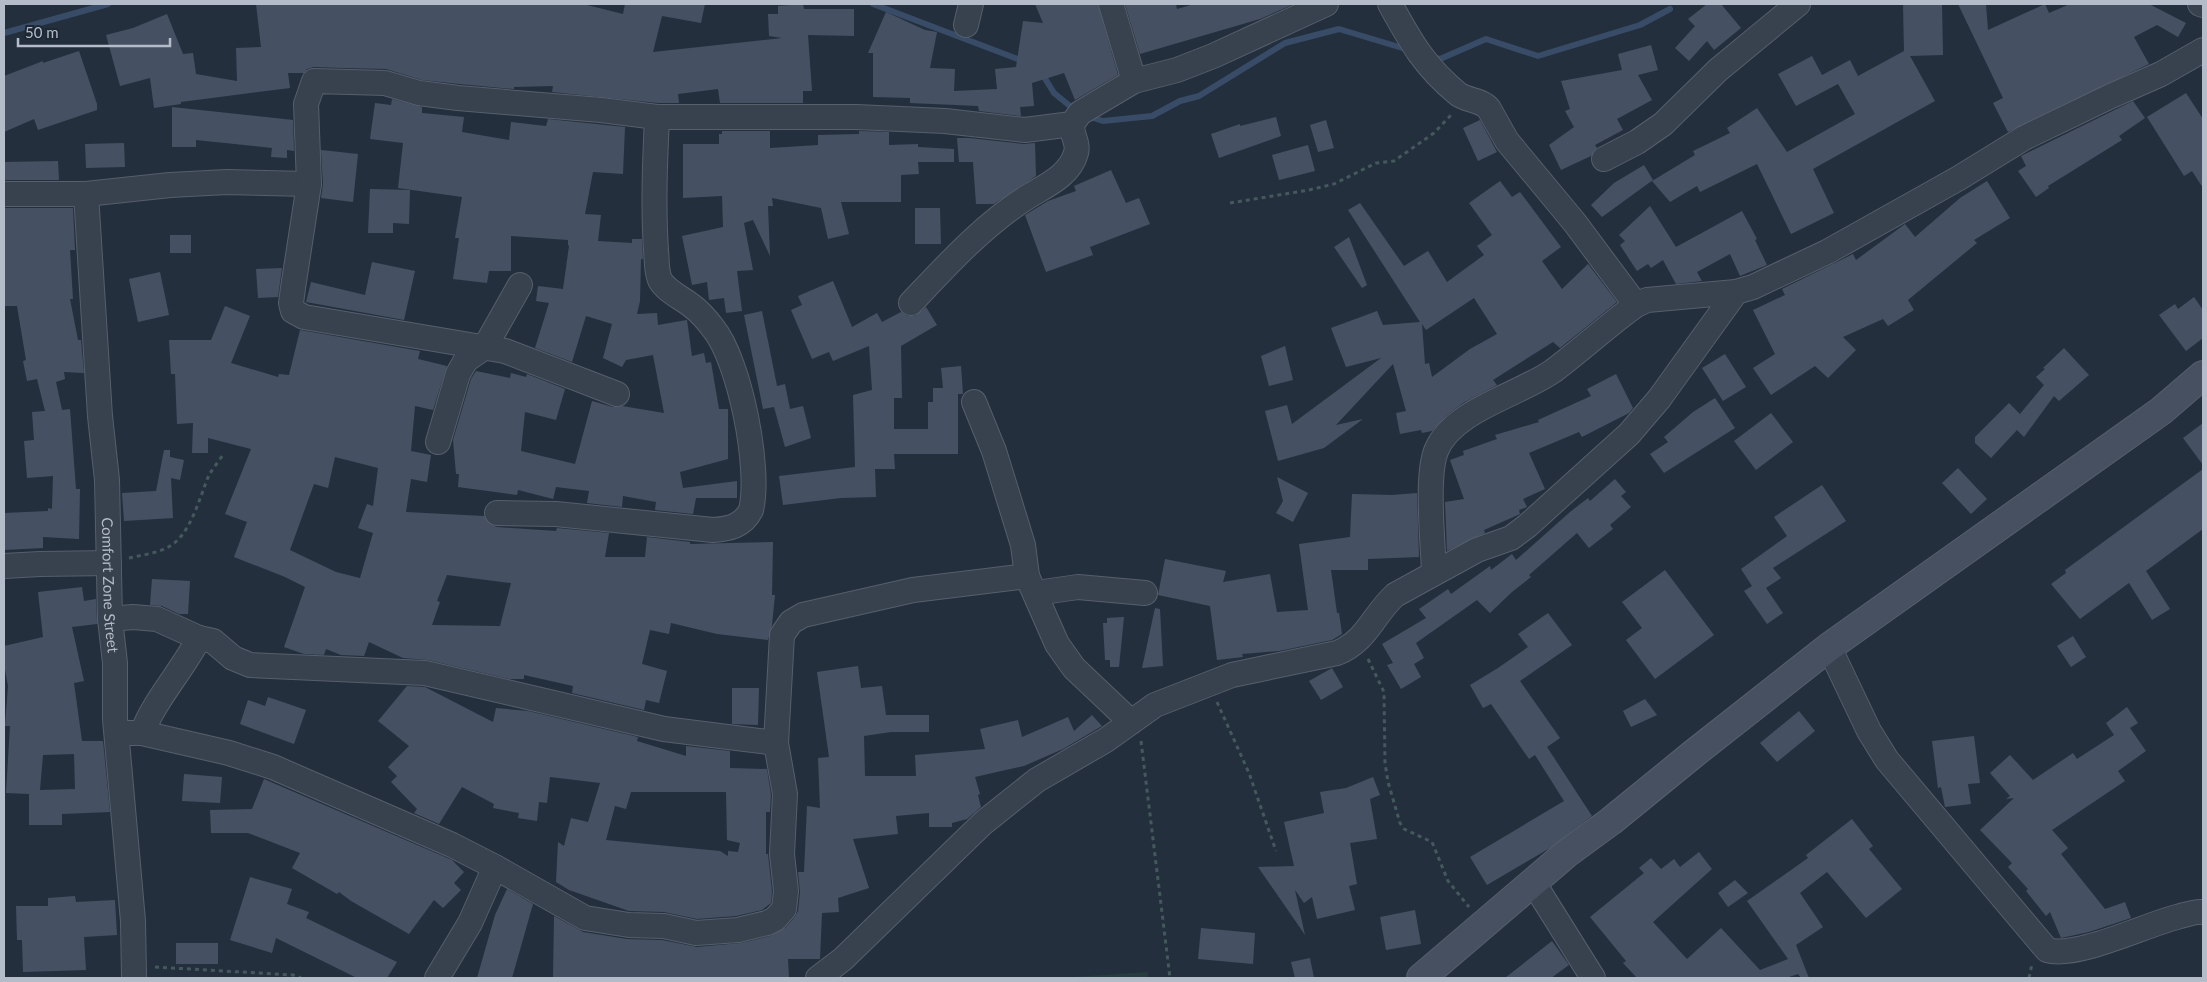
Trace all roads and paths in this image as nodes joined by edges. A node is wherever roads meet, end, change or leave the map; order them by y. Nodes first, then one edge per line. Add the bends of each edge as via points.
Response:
1 (1111, 4) edge
2 (1326, 4) edge
3 (1390, 4) edge
4 (1798, 4) edge
5 (2203, 50) edge
6 (1134, 81) junction
7 (1465, 98) junction
8 (657, 117) junction
9 (1072, 124) junction
10 (1604, 159) dead end
11 (309, 184) junction
12 (4, 194) edge
13 (86, 194) junction
14 (1230, 202) dead end
15 (520, 285) dead end
16 (1736, 292) junction
17 (911, 303) dead end
18 (1636, 304) junction
19 (485, 347) junction
20 (2203, 375) edge
21 (617, 394) dead end
22 (974, 402) dead end
23 (438, 442) dead end
24 (224, 453) dead end
25 (496, 513) dead end
26 (109, 563) junction
27 (4, 566) edge
28 (1434, 572) junction
29 (1032, 584) junction
30 (1145, 593) dead end
31 (110, 619) junction
32 (199, 638) junction
33 (1360, 640) junction
34 (1829, 647) junction
35 (1208, 684) junction
36 (1134, 719) junction
37 (117, 733) junction
38 (142, 733) junction
39 (776, 743) junction
40 (1276, 851) dead end
41 (495, 867) junction
42 (1532, 882) junction
43 (2203, 912) edge
44 (1485, 922) junction
45 (133, 972) edge
46 (301, 978) edge
47 (437, 978) edge
48 (818, 978) edge
49 (1170, 978) edge
50 (1421, 978) edge
51 (1593, 978) edge

1 - 6 street
2 - 6 street via 1213,56
3 - 7 street via 1417,52 1439,78
4 - 10 street via 1718,70 1663,124
5 - 16 street via 2161,74 2024,138 1827,252
6 - 9 street via 1080,113
7 - 14 path via 1441,127 1394,161 1376,163 1334,184
7 - 18 street via 1486,104 1506,142 1575,223
8 - 9 street via 856,117 944,121 1025,130
8 - 11 street via 458,98 419,93 385,83 316,81 310,87 306,104
8 - 25 street via 653,194 658,274 666,287 693,306 713,328 723,341 735,370 752,463 751,510 734,527 713,530 556,514
9 - 17 street via 1076,153 1066,172 1006,211
11 - 13 street via 227,182
11 - 19 street via 291,303 293,311 304,317
12 - 13 street
13 - 26 street, Comfort Zone Street via 107,480
15 - 19 street
16 - 18 street via 1647,300
16 - 28 street via 1659,399 1622,441 1520,533 1476,550
18 - 28 street via 1552,371 1472,414 1442,441 1432,474
19 - 21 street via 548,366
19 - 23 street via 466,360 458,374
20 - 34 street via 2161,411
22 - 29 street via 994,451
24 - 26 path via 210,475 200,503 172,546
26 - 27 street
26 - 31 street, Comfort Zone Street
28 - 33 street via 1385,604
29 - 30 street
29 - 36 street via 1057,644 1074,668
29 - 39 street via 913,590 803,616 791,622 782,635
31 - 32 street via 157,619
31 - 37 street, Comfort Zone Street
32 - 38 street
32 - 39 street via 213,641 233,658 250,665 425,673 664,729
33 - 35 street via 1337,653 1267,666
33 - 44 path via 1384,692 1385,763 1400,824 1432,842 1448,881
34 - 42 street
34 - 43 street via 1887,760 2047,950 2080,949 2170,918
35 - 36 street via 1155,705
35 - 40 path via 1249,772
36 - 48 street via 1106,740 1037,780 983,823 843,959
36 - 49 path
37 - 38 street
37 - 45 street, Comfort Zone Street via 133,921
38 - 41 street via 273,767
39 - 41 street via 785,794 782,854 786,891 784,909 767,923 738,930 696,932 664,926 597,922 576,914
41 - 47 street via 470,923
42 - 44 street
42 - 51 street
44 - 50 street
45 - 46 path via 293,975

